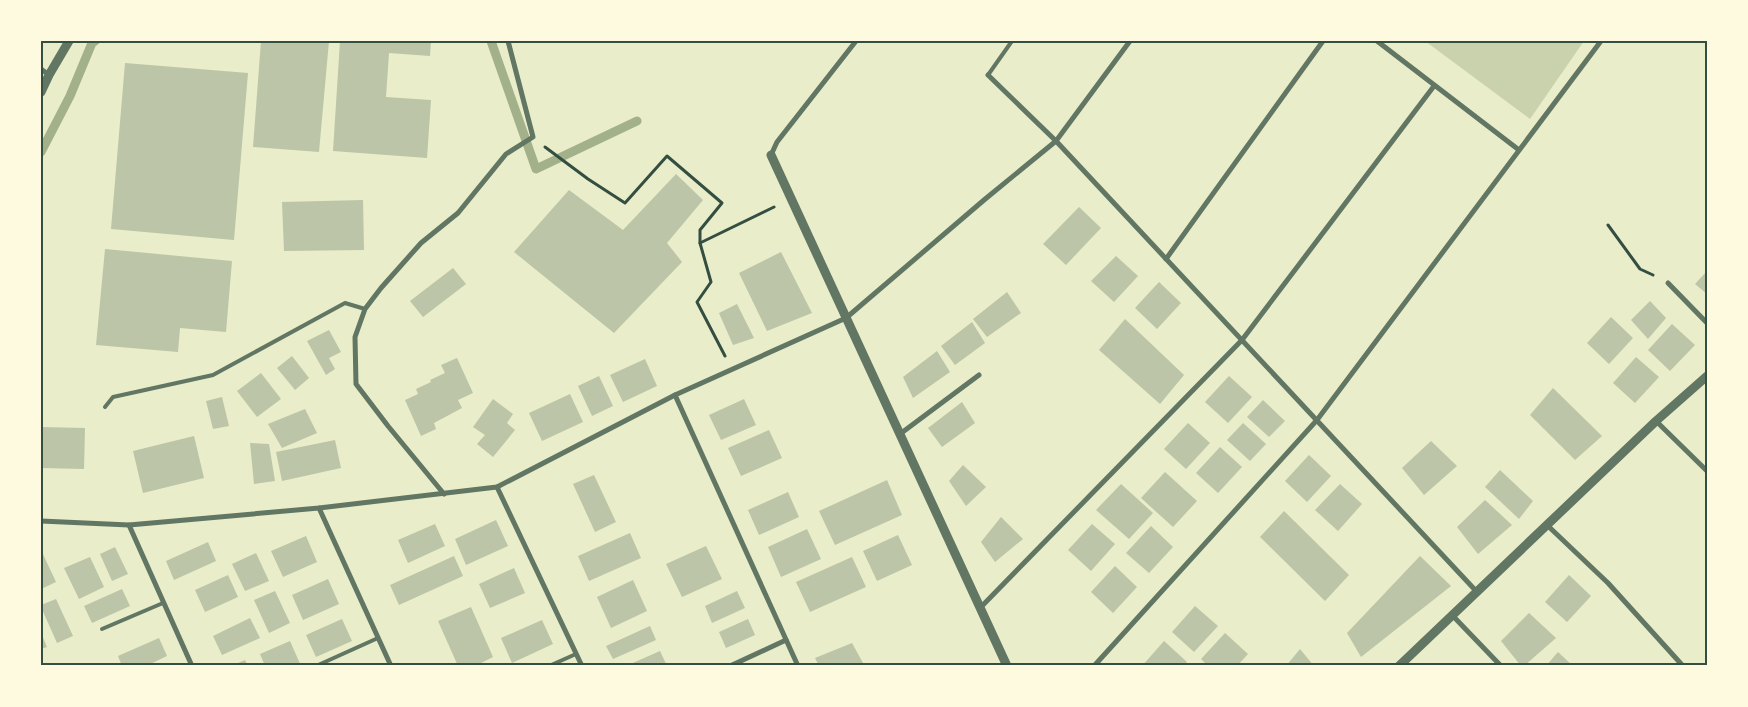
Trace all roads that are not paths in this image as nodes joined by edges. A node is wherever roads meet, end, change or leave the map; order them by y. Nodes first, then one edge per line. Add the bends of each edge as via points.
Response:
1 (69, 41) edge
2 (508, 41) edge
3 (856, 41) edge
4 (1012, 41) edge
5 (1130, 41) edge
6 (1323, 41) edge
7 (1377, 41) edge
8 (1601, 41) edge
9 (45, 72) edge
10 (988, 75) joint
11 (1434, 86) junction
12 (41, 92) edge
13 (1056, 141) junction
14 (1519, 150) junction
15 (771, 155) joint
16 (1166, 259) junction
17 (1668, 283) road end
18 (364, 309) junction
19 (846, 318) junction
20 (1707, 323) edge
21 (1242, 340) junction
22 (979, 375) dead end
23 (1707, 376) edge
24 (675, 395) junction
25 (105, 407) dead end
26 (1317, 420) junction
27 (1656, 421) junction
28 (900, 434) junction
29 (1707, 471) edge
30 (497, 487) junction
31 (444, 494) junction
32 (319, 508) junction
33 (41, 521) edge
34 (1548, 525) junction
35 (129, 526) junction
36 (1477, 592) junction
37 (163, 603) junction
38 (980, 608) junction
39 (1452, 615) junction
40 (102, 629) dead end
41 (378, 638) junction
42 (786, 640) junction
43 (576, 654) junction
44 (192, 666) edge
45 (316, 666) edge
46 (391, 666) edge
47 (549, 666) edge
48 (582, 666) edge
49 (730, 666) edge
50 (798, 666) edge
51 (1007, 666) edge
52 (1094, 666) edge
53 (1399, 666) edge
54 (1501, 666) edge
55 (1683, 666) edge

1 - 9 street
2 - 18 street via 532,137 506,154 458,213 421,243
3 - 15 street via 777,142
4 - 10 lane
5 - 13 street
6 - 16 street
7 - 11 street
8 - 14 street
9 - 12 street
10 - 13 street
11 - 14 street
11 - 21 street
13 - 16 street
13 - 19 street
14 - 26 street
15 - 19 street
16 - 21 street
17 - 20 street
18 - 25 lane via 345,303 213,375 113,397
18 - 31 street via 355,337 356,384
19 - 24 street
19 - 28 street
21 - 26 street
21 - 38 street
22 - 28 street
23 - 27 street
24 - 30 street
24 - 42 street
26 - 36 street
26 - 52 street
27 - 29 street
27 - 34 street
28 - 38 street
30 - 31 street
30 - 43 street
31 - 32 street
32 - 35 street
32 - 41 street
33 - 35 street
34 - 36 street
34 - 55 street via 1608,583
35 - 37 street
36 - 39 street
37 - 40 lane
37 - 44 street
38 - 51 street
39 - 53 street
39 - 54 street
41 - 45 lane
41 - 46 street
42 - 49 street
42 - 50 street
43 - 47 lane
43 - 48 street

